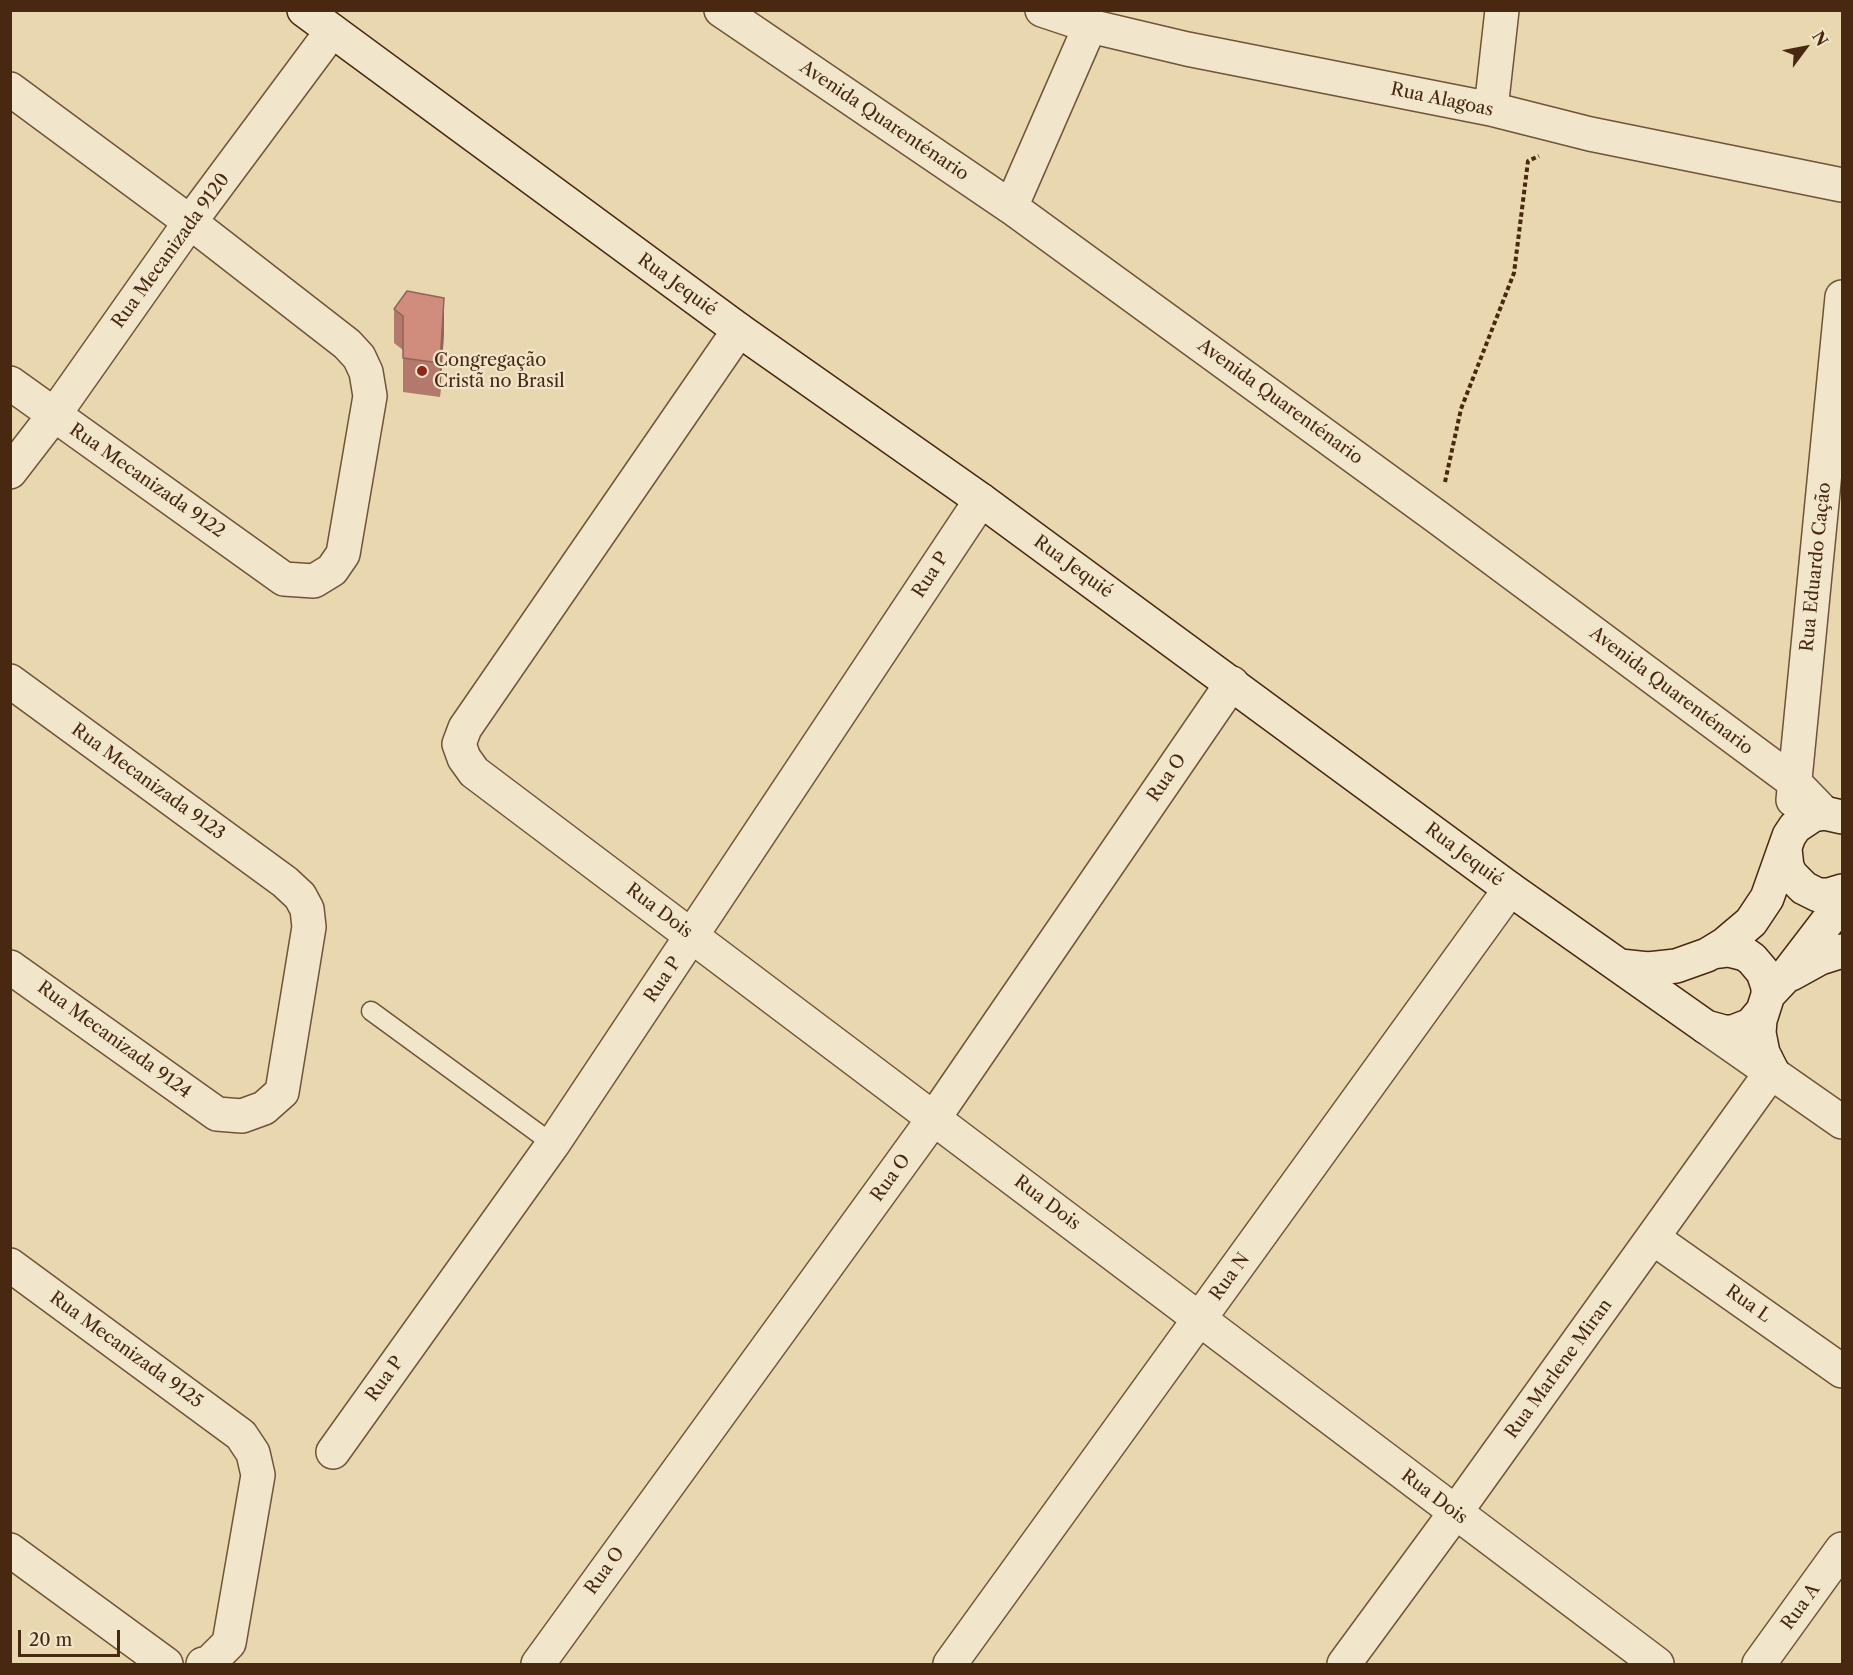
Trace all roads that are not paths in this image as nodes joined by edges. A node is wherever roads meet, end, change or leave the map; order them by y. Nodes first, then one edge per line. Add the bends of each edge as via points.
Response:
1 (304, 10) edge
2 (721, 10) edge
3 (1042, 10) edge
4 (1502, 10) edge
5 (1090, 26) junction
6 (332, 31) junction
7 (10, 89) edge
8 (1491, 109) junction
9 (1842, 185) edge
10 (1011, 207) junction
11 (190, 222) junction
12 (1842, 297) edge
13 (739, 330) junction
14 (10, 383) edge
15 (54, 415) junction
16 (10, 472) edge
17 (981, 500) junction
18 (10, 681) edge
19 (1232, 683) junction
20 (1794, 782) junction
21 (1833, 815) edge
22 (1787, 843) junction
23 (1510, 889) junction
24 (1831, 900) edge
25 (693, 936) junction
26 (1842, 951) edge
27 (1710, 953) junction
28 (1620, 966) junction
29 (10, 967) edge
30 (1771, 995) junction
31 (372, 1011) dead end
32 (1703, 1025) junction
33 (1772, 1071) junction
34 (217, 1114) joint
35 (934, 1118) junction
36 (1842, 1122) edge
37 (553, 1144) junction
38 (1653, 1238) junction
39 (10, 1265) edge
40 (1199, 1319) junction
41 (1842, 1371) edge
42 (333, 1452) dead end
43 (1455, 1513) junction
44 (1842, 1549) edge
45 (10, 1550) edge
46 (166, 1665) edge
47 (203, 1665) edge
48 (538, 1665) edge
49 (950, 1665) edge
50 (1344, 1665) edge
51 (1657, 1665) edge
52 (1759, 1665) edge

1 - 6 street, Rua Jequié
2 - 10 street, Avenida Quarenténario
3 - 5 street, Rua Alagoas
4 - 8 street
5 - 8 street, Rua Alagoas
5 - 10 street
6 - 11 street, Rua Mecanizada 9120
6 - 13 street, Rua Jequié
7 - 11 street
8 - 9 street, Rua Alagoas via 1590,134
10 - 20 street, Avenida Quarenténario
11 - 15 street, Rua Mecanizada 9120
11 - 15 street, Rua Mecanizada 9122 via 347,344 366,372 370,396 343,554 332,570 314,581 284,579
12 - 20 street, Rua Eduardo Cação
13 - 17 street, Rua Jequié
13 - 25 street, Rua Dois via 465,728 459,744 474,772
14 - 15 street, Rua Mecanizada 9122
15 - 16 street, Rua Mecanizada 9120
17 - 19 street, Rua Jequié
17 - 25 street, Rua P
18 - 34 street, Rua Mecanizada 9123 via 285,882 307,909 309,927 282,1092 264,1108 242,1116
19 - 23 street, Rua Jequié
19 - 35 street, Rua O
20 - 21 street, Avenida Quarenténario
20 - 22 street, Rua Eduardo Cação
21 - 22 street via 1813,815 1804,820 1795,827
22 - 24 street via 1791,875
22 - 27 street via 1758,913 1740,932
23 - 28 street, Rua Jequié
23 - 40 street, Rua N
24 - 30 street
25 - 35 street, Rua Dois
25 - 37 street, Rua P
26 - 30 street via 1820,958
27 - 28 street via 1665,968
27 - 30 street via 1737,951 1752,959 1766,979
27 - 32 street via 1692,968 1685,986 1688,1005
28 - 32 street, Rua Jequié
29 - 34 street, Rua Mecanizada 9124
30 - 32 street via 1751,1025 1724,1032
30 - 33 street via 1759,1033
31 - 37 lane
32 - 33 street, Rua Jequié
33 - 36 street, Rua Jequié
33 - 38 street, Rua Marlene Miran
35 - 40 street, Rua Dois
35 - 48 street, Rua O
37 - 42 street, Rua P
38 - 41 street, Rua L
38 - 43 street, Rua Marlene Miran
39 - 47 street, Rua Mecanizada 9125 via 241,1435 253,1453 258,1475 229,1643
40 - 43 street, Rua Dois
40 - 49 street, Rua N
43 - 50 street, Rua Marlene Miran
43 - 51 street, Rua Dois
44 - 52 street, Rua A
45 - 46 street

